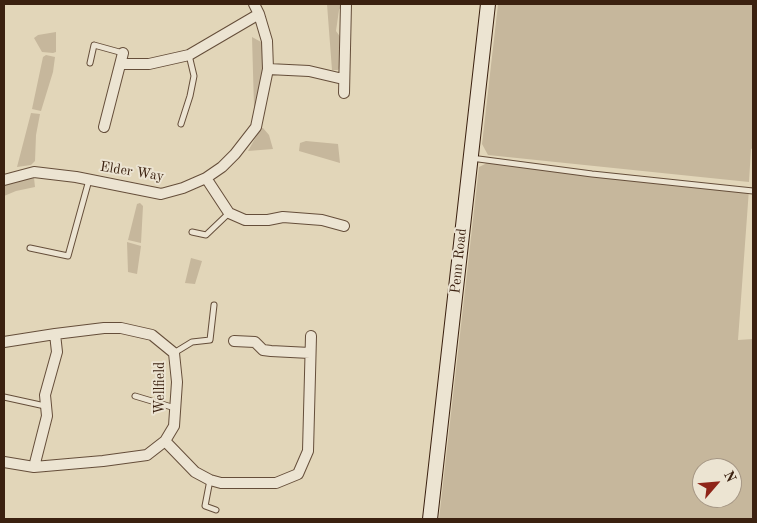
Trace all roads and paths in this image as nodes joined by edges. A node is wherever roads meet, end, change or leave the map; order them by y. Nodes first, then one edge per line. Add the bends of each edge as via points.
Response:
1 (254, 4) edge
2 (346, 4) edge
3 (488, 4) edge
4 (259, 14) junction
5 (124, 53) joint
6 (190, 55) junction
7 (90, 63) dead end
8 (121, 64) junction
9 (268, 69) junction
10 (343, 79) junction
11 (344, 93) dead end
12 (180, 124) dead end
13 (104, 127) dead end
14 (470, 158) junction
15 (206, 178) junction
16 (4, 180) edge
17 (89, 180) junction
18 (753, 191) edge
19 (229, 213) junction
20 (344, 226) dead end
21 (192, 232) dead end
22 (30, 248) dead end
23 (214, 305) dead end
24 (55, 334) junction
25 (311, 336) dead end
26 (234, 341) dead end
27 (4, 342) edge
28 (174, 353) junction
29 (310, 353) junction
30 (135, 396) dead end
31 (4, 397) edge
32 (46, 406) junction
33 (175, 408) junction
34 (165, 441) junction
35 (4, 462) edge
36 (34, 467) junction
37 (210, 480) junction
38 (216, 510) dead end
39 (430, 519) edge

1 - 4 street, Elder Way
2 - 10 street
3 - 14 main road, Penn Road
4 - 6 street
4 - 9 street, Elder Way via 267,41
5 - 7 lane via 94,45
5 - 8 street
6 - 8 street via 150,64
6 - 12 lane via 194,76
8 - 13 street
9 - 10 street via 309,70
9 - 15 street, Elder Way via 256,127 235,154
10 - 11 street
14 - 18 lane
14 - 39 main road, Penn Road
15 - 17 street, Elder Way via 161,194
15 - 19 street
16 - 17 street, Elder Way via 34,172
17 - 22 lane via 68,256
19 - 20 street via 245,220 283,217 322,220
19 - 21 lane via 206,236
23 - 28 lane via 210,340 192,342
24 - 27 street, Wellfield
24 - 28 street, Wellfield via 121,328 152,335
24 - 32 street via 57,352 45,395
25 - 29 street
26 - 29 street via 255,342 263,350
28 - 33 street, Wellfield
29 - 37 street via 308,451 298,474 276,483
30 - 33 lane
31 - 32 lane
32 - 36 street via 48,416
33 - 34 street, Wellfield via 174,426
34 - 36 street via 147,455
34 - 37 street via 195,472
35 - 36 street
37 - 38 lane via 205,506

